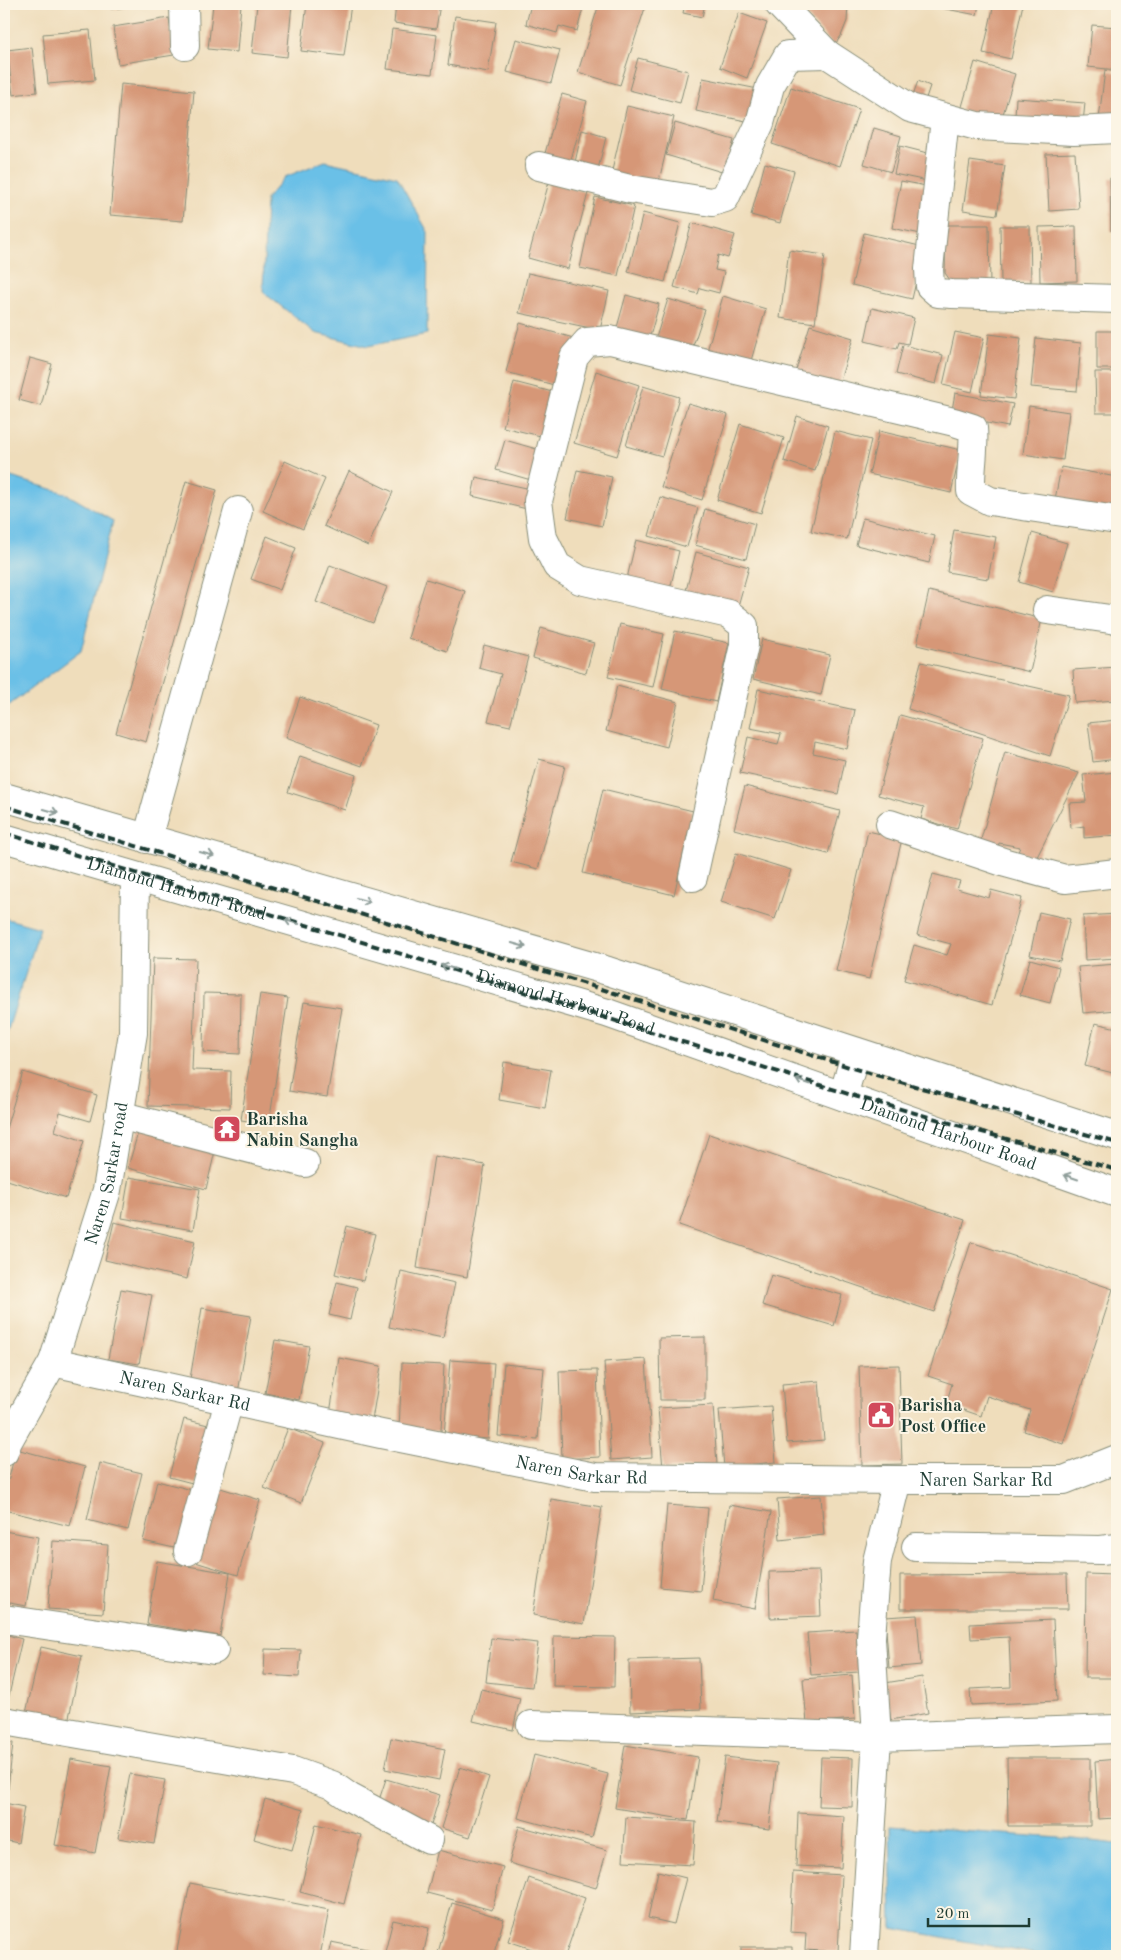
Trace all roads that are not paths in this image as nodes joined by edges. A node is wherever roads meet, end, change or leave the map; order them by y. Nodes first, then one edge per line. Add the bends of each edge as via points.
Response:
1 (184, 4) edge
2 (779, 4) edge
3 (185, 46) dead end
4 (827, 54) junction
5 (945, 118) junction
6 (1117, 129) edge
7 (538, 166) dead end
8 (1117, 299) edge
9 (238, 511) dead end
10 (1117, 520) edge
11 (1047, 610) dead end
12 (1117, 620) edge
13 (4, 797) edge
14 (890, 824) dead end
15 (4, 838) edge
16 (147, 839) junction
17 (1117, 873) edge
18 (135, 876) junction
19 (693, 876) dead end
20 (856, 1052) junction
21 (843, 1096) junction
22 (119, 1116) junction
23 (1117, 1136) edge
24 (305, 1163) dead end
25 (1117, 1193) edge
26 (53, 1362) junction
27 (229, 1401) junction
28 (4, 1452) edge
29 (1117, 1459) edge
30 (897, 1480) junction
31 (916, 1547) dead end
32 (1117, 1548) edge
33 (188, 1551) dead end
34 (4, 1619) edge
35 (214, 1650) dead end
36 (4, 1721) edge
37 (531, 1725) dead end
38 (1117, 1729) edge
39 (877, 1737) junction
40 (429, 1840) dead end
41 (864, 1956) edge

1 - 3 main road
2 - 4 main road
4 - 5 main road via 910,108
4 - 7 main road via 788,55 770,86 760,123 725,198 712,202 630,189
5 - 6 main road via 977,126 1074,131
5 - 8 main road via 929,269 930,286 938,293 952,294
9 - 16 main road
10 - 19 main road via 990,502 971,491 973,428 610,340 587,342 574,357 538,501 543,538 557,566 580,580 729,614 744,626 744,645
11 - 12 main road
13 -> 16 main road
14 - 17 main road via 1065,880
15 - 18 main road, Diamond Harbour Road
16 -> 20 main road via 608,971
21 -> 18 main road, Diamond Harbour Road via 607,1013
18 - 22 main road, Naren Sarkar road via 133,1033
20 - 21 main road
20 - 23 main road
25 -> 21 main road, Diamond Harbour Road
22 - 24 main road
22 - 26 main road, Naren Sarkar road via 107,1190
26 - 27 main road, Naren Sarkar Rd
26 - 28 main road, Naren Sarkar road
27 - 30 main road, Naren Sarkar Rd via 595,1477
27 - 33 main road
29 - 30 main road, Naren Sarkar Rd via 1064,1480
30 - 39 main road via 877,1561 871,1638
31 - 32 main road
34 - 35 main road
36 - 40 main road via 292,1771 332,1785
37 - 39 main road
38 - 39 main road
39 - 41 main road

